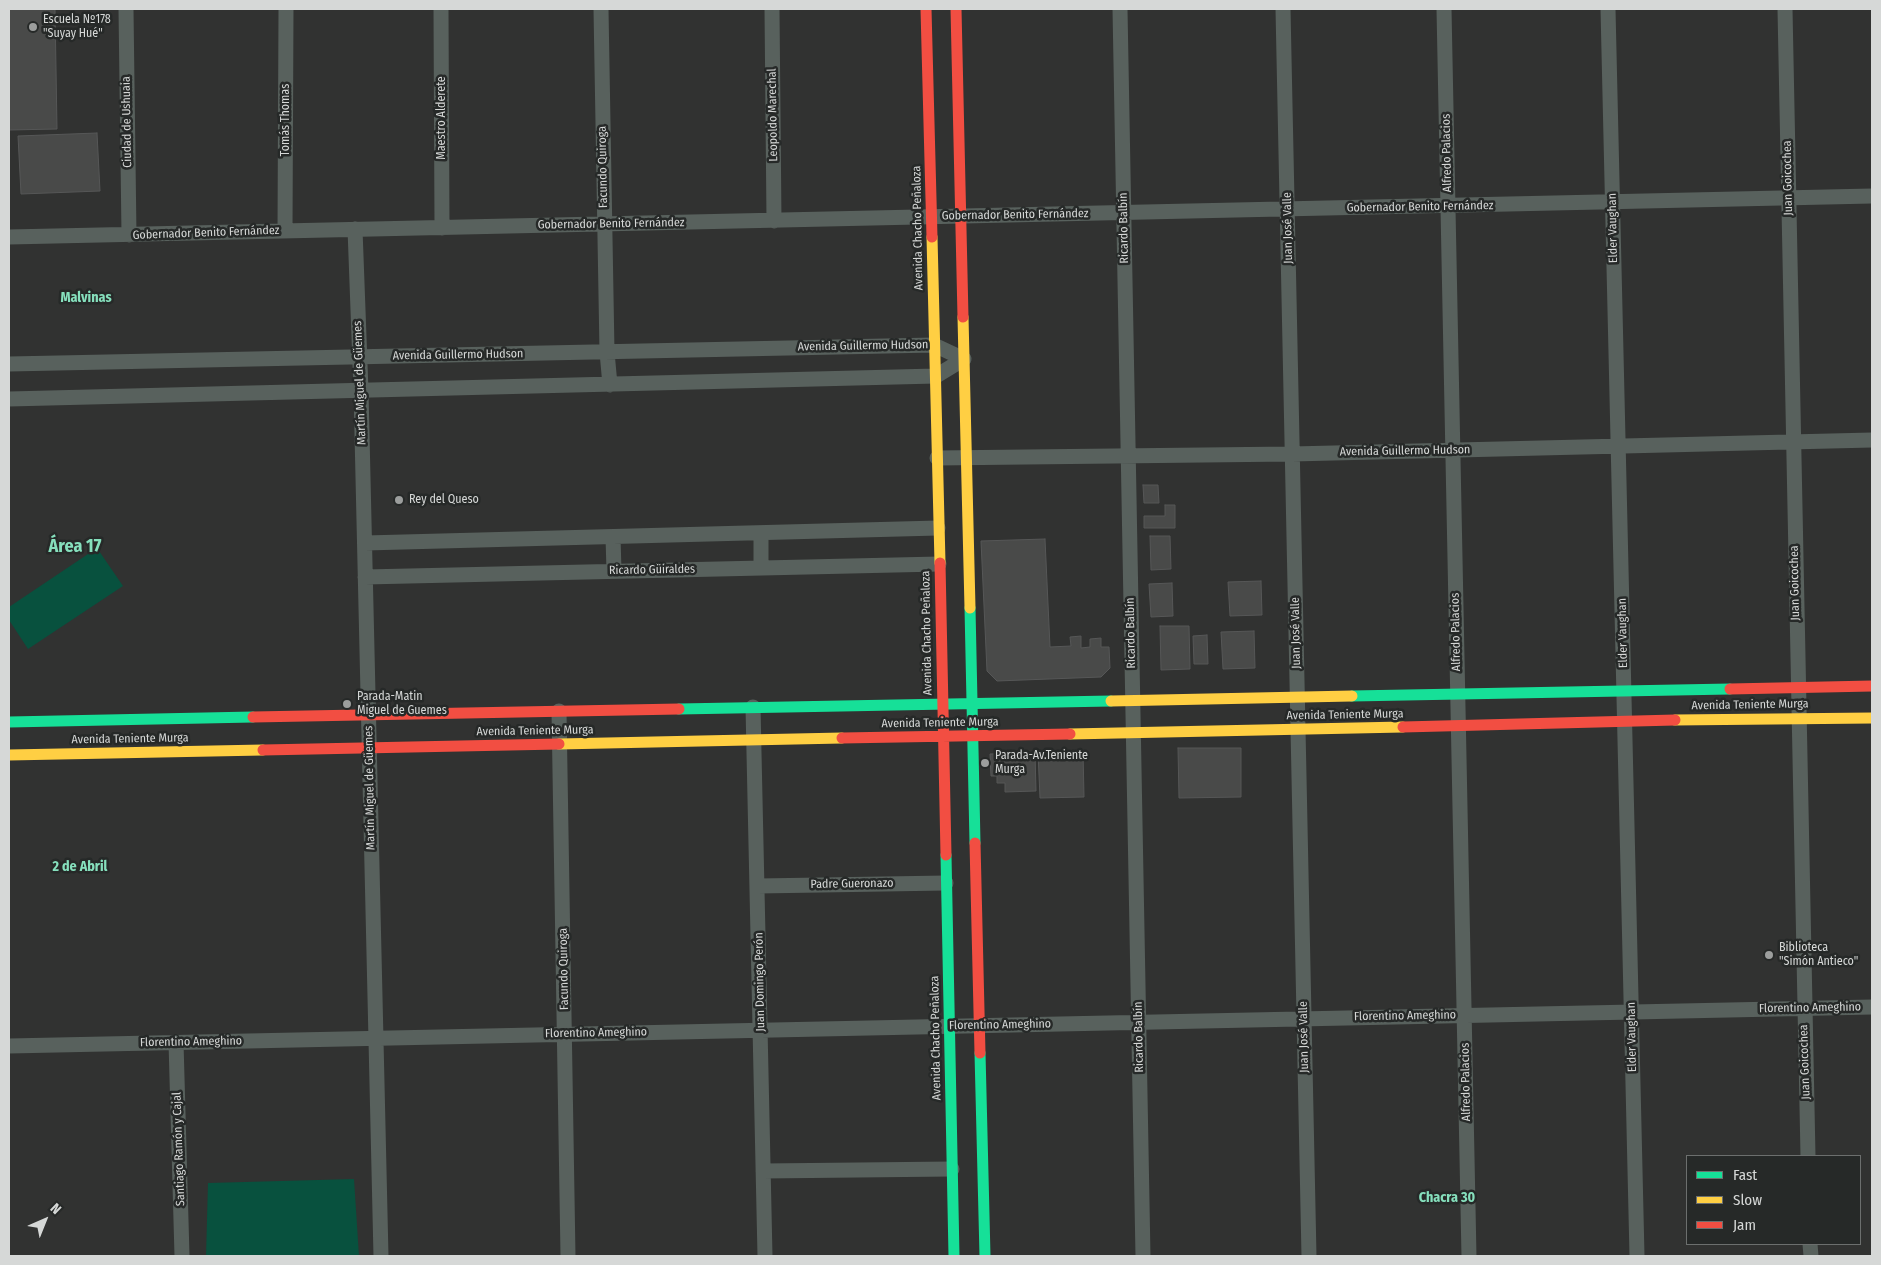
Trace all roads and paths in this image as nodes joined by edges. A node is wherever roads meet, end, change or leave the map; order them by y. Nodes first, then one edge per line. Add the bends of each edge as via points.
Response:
1 (126, 9) edge
2 (286, 9) edge
3 (441, 9) edge
4 (601, 9) edge
5 (772, 9) edge
6 (926, 9) edge
7 (956, 9) edge
8 (1120, 9) edge
9 (1283, 9) edge
10 (1444, 9) edge
11 (1608, 9) edge
12 (1785, 9) edge
13 (1872, 196) edge
14 (1788, 199) junction
15 (1613, 202) junction
16 (1448, 206) junction
17 (1287, 209) junction
18 (1124, 213) junction
19 (960, 216) junction
20 (931, 217) junction
21 (774, 220) junction
22 (604, 224) junction
23 (442, 228) junction
24 (355, 230) junction
25 (285, 231) junction
26 (129, 235) junction
27 (9, 237) edge
28 (934, 345) junction
29 (607, 352) junction
30 (360, 357) junction
31 (964, 359) junction
32 (9, 364) edge
33 (936, 376) junction
34 (610, 385) junction
35 (361, 392) junction
36 (9, 399) edge
37 (1872, 440) edge
38 (1793, 443) junction
39 (1618, 446) junction
40 (1452, 450) junction
41 (1292, 454) junction
42 (1128, 456) junction
43 (937, 458) junction
44 (966, 458) junction
45 (938, 528) junction
46 (761, 533) junction
47 (613, 537) junction
48 (364, 543) junction
49 (939, 564) junction
50 (761, 568) junction
51 (614, 571) junction
52 (365, 577) junction
53 (1872, 686) edge
54 (1798, 688) junction
55 (1624, 691) junction
56 (1458, 694) junction
57 (1297, 697) junction
58 (1133, 700) junction
59 (972, 703) junction
60 (942, 704) junction
61 (754, 707) junction
62 (559, 711) junction
63 (369, 715) junction
64 (1798, 718) junction
65 (1872, 718) edge
66 (1625, 721) junction
67 (9, 722) edge
68 (1458, 726) junction
69 (1298, 729) junction
70 (1134, 732) junction
71 (943, 736) junction
72 (973, 736) junction
73 (754, 740) junction
74 (560, 744) junction
75 (369, 748) junction
76 (9, 755) edge
77 (946, 883) junction
78 (758, 886) junction
79 (1872, 1007) edge
80 (1804, 1008) junction
81 (1632, 1012) junction
82 (1464, 1015) junction
83 (1304, 1019) junction
84 (1139, 1022) junction
85 (980, 1025) junction
86 (949, 1026) junction
87 (761, 1030) junction
88 (565, 1034) junction
89 (376, 1038) junction
90 (176, 1042) junction
91 (9, 1046) edge
92 (1808, 1155) edge
93 (952, 1168) junction
94 (764, 1171) junction
95 (182, 1256) edge
96 (381, 1256) edge
97 (568, 1256) edge
98 (765, 1256) edge
99 (954, 1256) edge
100 (985, 1256) edge
101 (1144, 1256) edge
102 (1309, 1256) edge
103 (1469, 1256) edge
104 (1637, 1256) edge

1 - 26 street, Ciudad de Ushuaia
2 - 25 street, Tomás Thomas
3 - 23 street, Maestro Alderete
4 - 22 street, Facundo Quiroga
5 - 21 street, Leopoldo Marechal
6 - 20 main road, Avenida Chacho Peñaloza
7 - 19 main road
8 - 18 street, Ricardo Balbín
9 - 17 street, Juan José Valle
10 - 16 street, Alfredo Palacios
11 - 15 street, Elder Vaughan
12 - 14 street, Juan Goicochea
13 - 14 street, Gobernador Benito Fernández
14 - 15 street, Gobernador Benito Fernández
14 - 38 street, Juan Goicochea
15 - 16 street, Gobernador Benito Fernández
15 - 39 street, Elder Vaughan
16 - 17 street, Gobernador Benito Fernández
16 - 40 street, Alfredo Palacios
17 - 18 street, Gobernador Benito Fernández
17 - 41 street, Juan José Valle
18 - 19 street, Gobernador Benito Fernández
18 - 42 street, Ricardo Balbín
19 - 20 street, Gobernador Benito Fernández
19 - 31 main road
20 - 21 street, Gobernador Benito Fernández
20 - 28 main road, Avenida Chacho Peñaloza
21 - 22 street, Gobernador Benito Fernández
22 - 23 street, Gobernador Benito Fernández
22 - 29 street, Facundo Quiroga
23 - 24 street, Gobernador Benito Fernández
24 - 25 street, Gobernador Benito Fernández
24 - 30 street, Martín Miguel de Güemes
25 - 26 street, Gobernador Benito Fernández
26 - 27 street, Gobernador Benito Fernández
28 - 29 street, Avenida Guillermo Hudson
28 - 31 street, Avenida Guillermo Hudson
28 - 33 main road, Avenida Chacho Peñaloza
29 - 30 street, Avenida Guillermo Hudson
29 - 34 street, Facundo Quiroga
30 - 32 street, Avenida Guillermo Hudson
30 - 35 street, Martín Miguel de Güemes
31 - 33 street
31 - 44 main road
33 - 34 street
33 - 43 main road, Avenida Chacho Peñaloza
34 - 35 street
35 - 36 street
35 - 48 street, Martín Miguel de Güemes
37 - 38 street, Avenida Guillermo Hudson
38 - 39 street, Avenida Guillermo Hudson
38 - 54 street, Juan Goicochea
39 - 40 street, Avenida Guillermo Hudson
39 - 55 street, Elder Vaughan
40 - 41 street, Avenida Guillermo Hudson
40 - 56 street, Alfredo Palacios
41 - 42 street, Avenida Guillermo Hudson
41 - 57 street, Juan José Valle
42 - 44 street, Avenida Guillermo Hudson
42 - 58 street, Ricardo Balbín
43 - 44 street, Avenida Guillermo Hudson
43 - 45 main road, Avenida Chacho Peñaloza
44 - 59 main road
45 - 46 street
45 - 49 main road, Avenida Chacho Peñaloza
46 - 47 street
46 - 50 street
47 - 48 street
47 - 51 street
48 - 52 street, Martín Miguel de Güemes
49 - 50 street, Ricardo Güiraldes
49 - 60 main road, Avenida Chacho Peñaloza
50 - 51 street, Ricardo Güiraldes
51 - 52 street, Ricardo Güiraldes
52 - 63 street, Martín Miguel de Güemes
53 - 54 main road, Avenida Teniente Murga
54 - 55 main road, Avenida Teniente Murga
54 - 64 street, Juan Goicochea
55 - 56 main road, Avenida Teniente Murga
55 - 66 street, Elder Vaughan
56 - 57 main road, Avenida Teniente Murga
56 - 68 street, Alfredo Palacios
57 - 58 main road, Avenida Teniente Murga
57 - 69 street, Juan José Valle
58 - 59 main road, Avenida Teniente Murga
58 - 70 street, Ricardo Balbín
59 - 60 main road, Avenida Teniente Murga
59 - 72 main road
60 - 61 main road, Avenida Teniente Murga
60 - 71 main road, Avenida Chacho Peñaloza
61 - 62 main road, Avenida Teniente Murga
61 - 73 street, Juan Domingo Perón
62 - 63 main road, Avenida Teniente Murga
62 - 74 street, Facundo Quiroga
63 - 67 main road, Avenida Teniente Murga
63 - 75 street, Martín Miguel de Güemes
64 - 65 main road, Avenida Teniente Murga
64 - 66 main road, Avenida Teniente Murga
64 - 80 street, Juan Goicochea
66 - 68 main road, Avenida Teniente Murga
66 - 81 street, Elder Vaughan
68 - 69 main road, Avenida Teniente Murga
68 - 82 street, Alfredo Palacios
69 - 70 main road, Avenida Teniente Murga
69 - 83 street, Juan José Valle
70 - 72 main road, Avenida Teniente Murga
70 - 84 street, Ricardo Balbín
71 - 72 main road, Avenida Teniente Murga
71 - 73 main road, Avenida Teniente Murga
71 - 77 main road, Avenida Chacho Peñaloza
72 - 85 main road
73 - 74 main road, Avenida Teniente Murga
73 - 78 street, Juan Domingo Perón
74 - 75 main road, Avenida Teniente Murga
74 - 88 street, Facundo Quiroga
75 - 76 main road, Avenida Teniente Murga
75 - 89 street, Martín Miguel de Güemes
77 - 78 street, Padre Gueronazo
77 - 86 main road, Avenida Chacho Peñaloza
78 - 87 street, Juan Domingo Perón
79 - 80 street, Florentino Ameghino
80 - 81 street, Florentino Ameghino
80 - 92 street, Juan Goicochea
81 - 82 street, Florentino Ameghino
81 - 104 street, Elder Vaughan
82 - 83 street, Florentino Ameghino
82 - 103 street, Alfredo Palacios
83 - 84 street, Florentino Ameghino
83 - 102 street, Juan José Valle
84 - 85 street, Florentino Ameghino
84 - 101 street, Ricardo Balbín
85 - 86 street, Florentino Ameghino
85 - 100 main road
86 - 87 street, Florentino Ameghino
86 - 93 main road, Avenida Chacho Peñaloza
87 - 88 street, Florentino Ameghino
87 - 94 street, Juan Domingo Perón
88 - 89 street, Florentino Ameghino
88 - 97 street, Facundo Quiroga
89 - 90 street, Florentino Ameghino
89 - 96 street, Martín Miguel de Güemes
90 - 91 street, Florentino Ameghino
90 - 95 street, Santiago Ramón y Cajal
93 - 94 street
93 - 99 main road, Avenida Chacho Peñaloza
94 - 98 street, Juan Domingo Perón

